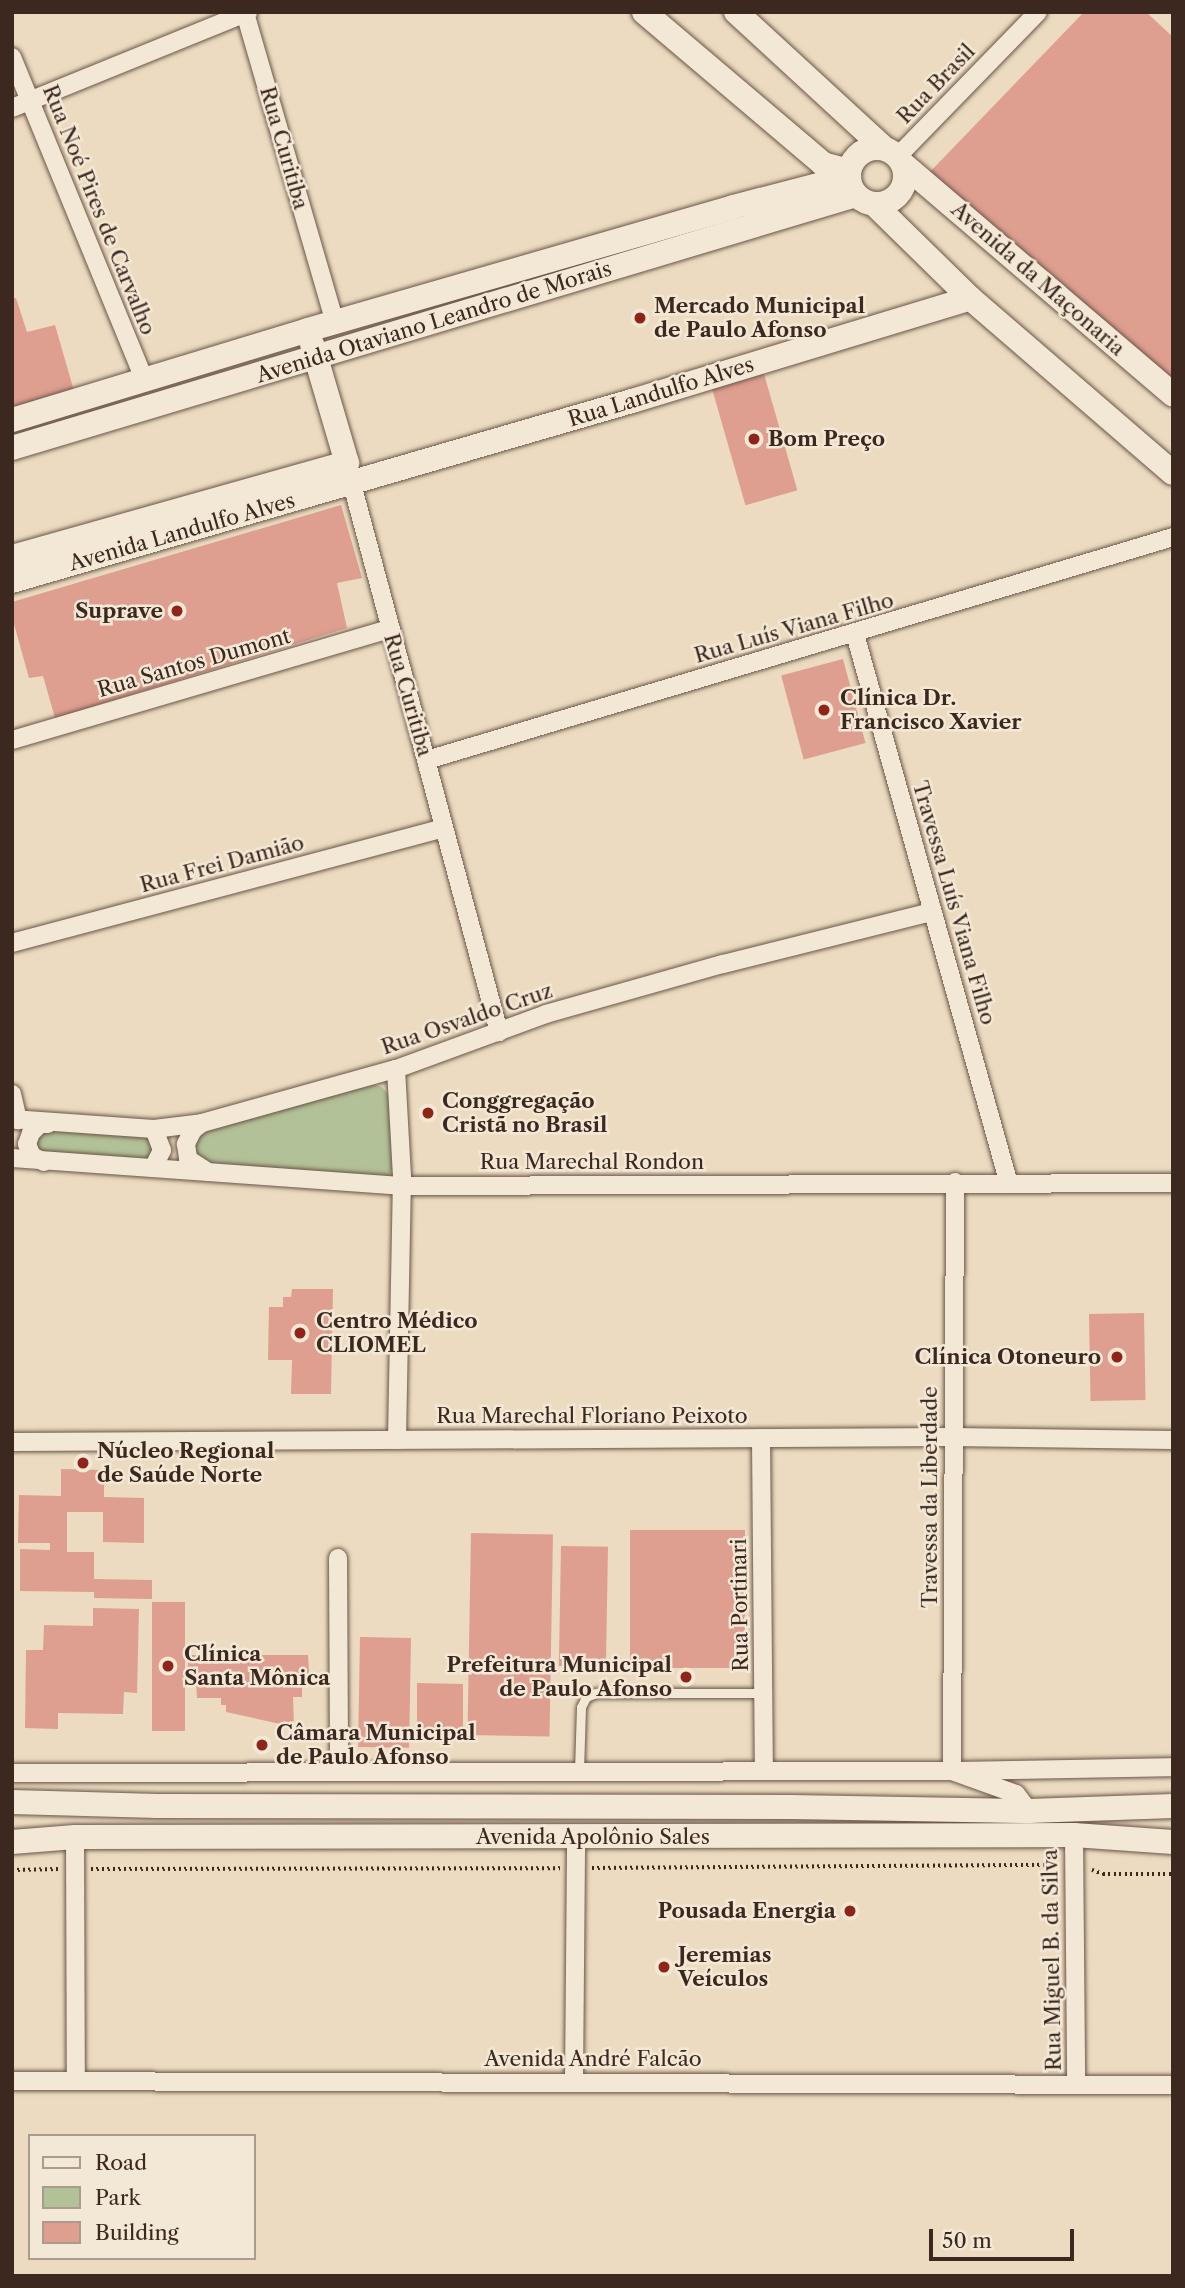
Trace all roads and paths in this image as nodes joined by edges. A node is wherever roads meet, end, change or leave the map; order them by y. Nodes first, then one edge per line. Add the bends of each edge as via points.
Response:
1 (643, 12) edge
2 (736, 12) edge
3 (1038, 12) edge
4 (246, 13) edge
5 (12, 57) edge
6 (29, 102) junction
7 (12, 108) edge
8 (895, 156) junction
9 (857, 187) junction
10 (558, 258) junction
11 (564, 283) junction
12 (970, 298) junction
13 (335, 323) junction
14 (308, 330) junction
15 (316, 359) junction
16 (145, 380) junction
17 (1173, 395) edge
18 (12, 420) edge
19 (12, 449) edge
20 (349, 472) junction
21 (1173, 472) edge
22 (1173, 537) edge
23 (12, 557) edge
24 (12, 582) edge
25 (389, 629) junction
26 (855, 634) junction
27 (12, 740) edge
28 (427, 760) junction
29 (444, 828) junction
30 (932, 912) junction
31 (12, 943) edge
32 (499, 1032) junction
33 (397, 1069) junction
34 (12, 1094) edge
35 (15, 1119) edge
36 (202, 1123) junction
37 (48, 1124) junction
38 (154, 1129) junction
39 (12, 1158) edge
40 (44, 1162) junction
41 (153, 1168) junction
42 (209, 1172) junction
43 (955, 1182) junction
44 (1173, 1183) edge
45 (1009, 1184) junction
46 (401, 1186) junction
47 (952, 1437) junction
48 (761, 1438) junction
49 (397, 1440) junction
50 (1173, 1440) edge
51 (12, 1442) edge
52 (338, 1558) dead end
53 (764, 1693) junction
54 (1173, 1767) edge
55 (764, 1770) junction
56 (339, 1771) junction
57 (579, 1771) junction
58 (952, 1771) junction
59 (12, 1773) edge
60 (12, 1802) edge
61 (1173, 1806) edge
62 (1029, 1811) junction
63 (1074, 1835) junction
64 (75, 1837) junction
65 (576, 1838) junction
66 (12, 1842) edge
67 (1173, 1842) edge
68 (12, 2081) edge
69 (76, 2081) junction
70 (574, 2081) junction
71 (1076, 2085) junction
72 (1173, 2085) edge

1 - 9 street via 823,164
2 - 8 street, Avenida da Maçonaria
3 - 8 street, Rua Brasil
4 - 6 street
4 - 13 street, Rua Curitiba
5 - 6 street, Rua Noé Pires de Carvalho
6 - 7 street
6 - 16 street, Rua Noé Pires de Carvalho
8 - 9 street via 866,150 858,155
8 - 9 street via 905,174 900,192 884,203
8 - 17 street, Avenida da Maçonaria
9 - 10 street, Avenida Otaviano Leandro de Morais
9 - 11 street, Avenida Otaviano Leandro de Morais
9 - 12 street
10 - 11 street
10 - 13 street, Avenida Otaviano Leandro de Morais
11 - 15 street, Avenida Otaviano Leandro de Morais
12 - 20 street, Rua Landulfo Alves via 632,401
12 - 21 street
13 - 14 street, Avenida Otaviano Leandro de Morais
14 - 15 street, Rua Curitiba
14 - 16 street, Avenida Otaviano Leandro de Morais
15 - 19 street, Avenida Otaviano Leandro de Morais
15 - 20 street, Rua Curitiba
16 - 18 street, Avenida Otaviano Leandro de Morais
20 - 23 street, Avenida Landulfo Alves
20 - 24 street, Avenida Landulfo Alves
20 - 25 street, Rua Curitiba
22 - 26 street, Rua Luís Viana Filho
25 - 27 street, Rua Santos Dumont
25 - 28 street, Rua Curitiba
26 - 28 street, Rua Luís Viana Filho
26 - 30 street, Travessa Luís Viana Filho
28 - 29 street, Rua Curitiba
29 - 31 street, Rua Frei Damião
29 - 32 street, Rua Curitiba
30 - 32 street, Rua Osvaldo Cruz via 723,964 546,1014
30 - 45 street, Travessa Luís Viana Filho
32 - 33 street, Rua Osvaldo Cruz
33 - 36 street, Rua Osvaldo Cruz
33 - 46 street
34 - 35 street
35 - 37 street, Rua Osvaldo Cruz
36 - 38 street, Rua Osvaldo Cruz
36 - 42 street via 186,1144 188,1159
37 - 38 street, Rua Osvaldo Cruz
37 - 40 street via 40,1124 27,1144 32,1156
38 - 41 street via 162,1150
39 - 40 street, Rua Marechal Rondon
40 - 41 street, Rua Marechal Rondon
41 - 42 street, Rua Marechal Rondon
42 - 46 street, Rua Marechal Rondon
43 - 45 street, Rua Marechal Rondon
43 - 46 street, Rua Marechal Rondon
43 - 47 street, Travessa da Liberdade
44 - 45 street, Rua Marechal Rondon
46 - 49 street
47 - 48 street, Rua Marechal Floriano Peixoto
47 - 50 street, Rua Marechal Floriano Peixoto
47 - 58 street, Travessa da Liberdade
48 - 49 street, Rua Marechal Floriano Peixoto
48 - 53 street, Rua Portinari
49 - 51 street, Rua Marechal Floriano Peixoto
52 - 56 street
53 - 55 street, Rua Portinari
53 - 57 lane via 596,1693 586,1697 581,1707
54 - 58 street
55 - 57 street
55 - 58 street
56 - 57 street
56 - 59 street
58 - 62 street via 1016,1794
60 - 62 street, Avenida Apolônio Sales via 158,1807
61 - 62 street, Avenida Apolônio Sales
63 - 65 street, Avenida Apolônio Sales
63 - 67 street, Avenida Apolônio Sales
63 - 71 street, Rua Miguel B. da Silva
64 - 65 street, Avenida Apolônio Sales
64 - 66 street, Avenida Apolônio Sales
64 - 69 street
65 - 70 street
68 - 69 street, Avenida André Falcão
69 - 70 street, Avenida André Falcão
70 - 71 street, Avenida André Falcão
71 - 72 street, Avenida André Falcão

